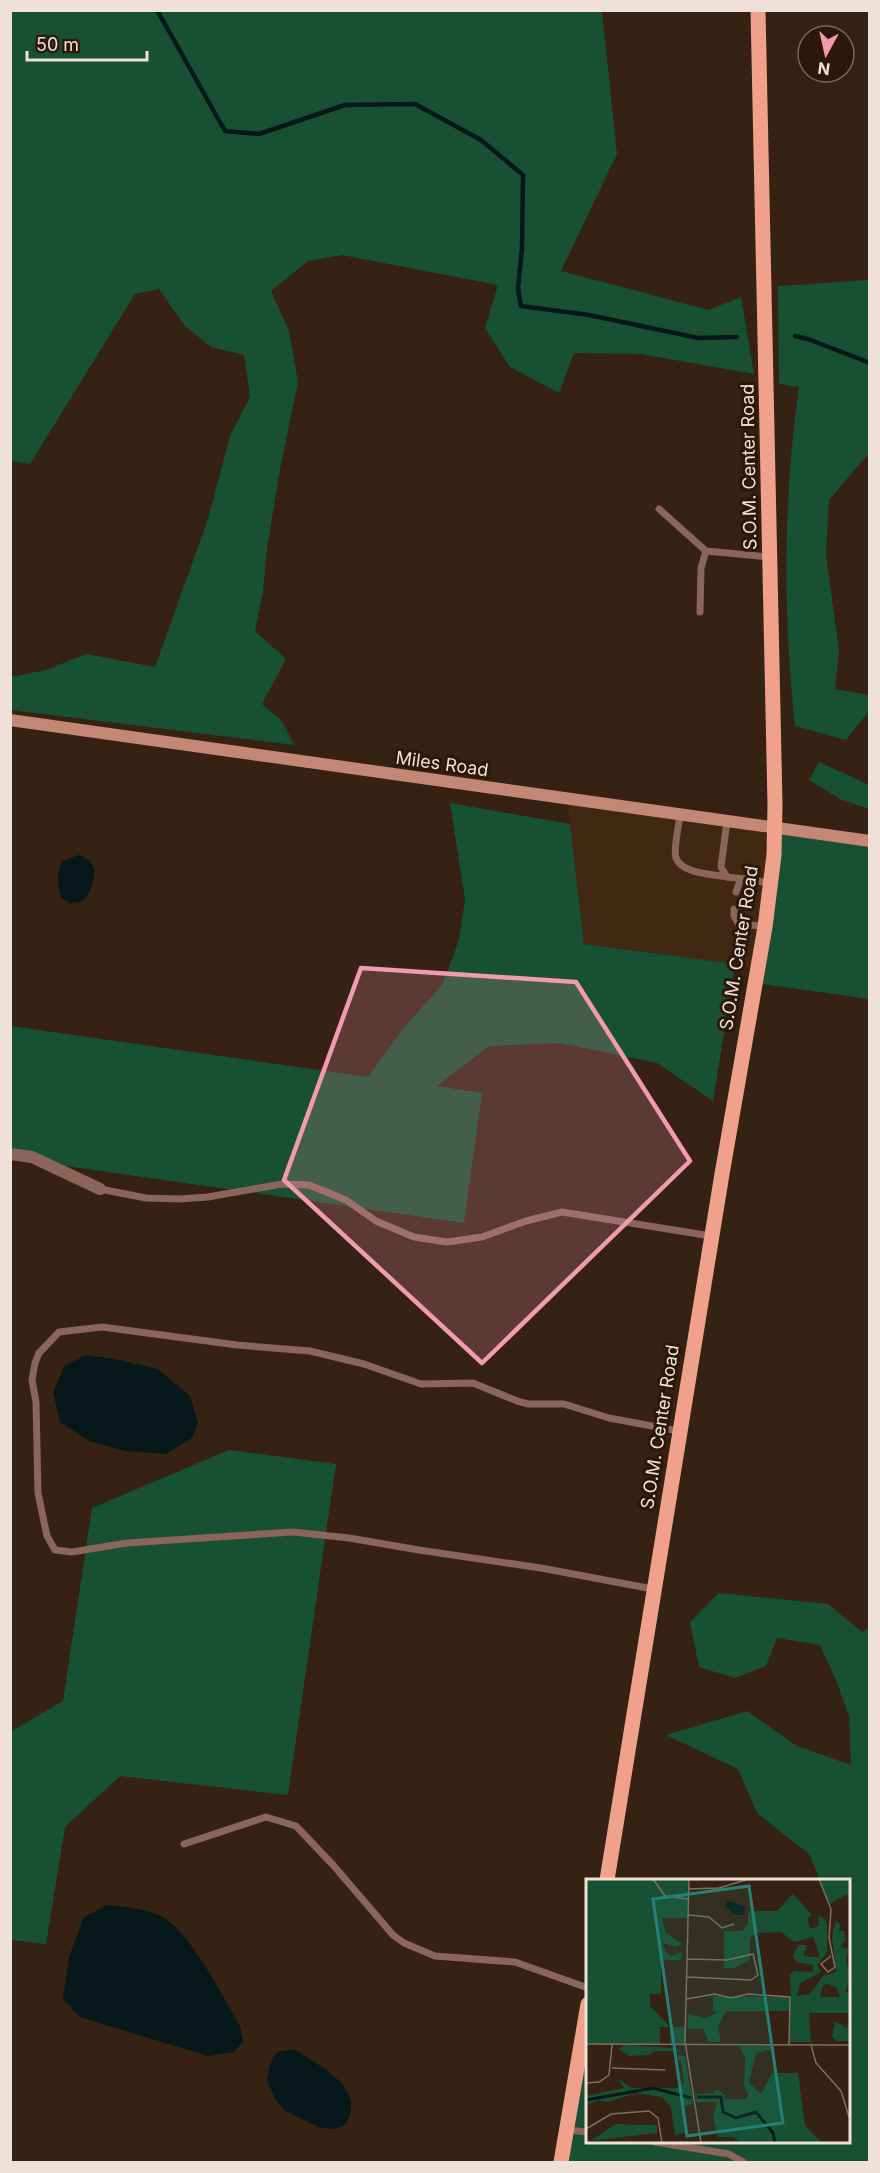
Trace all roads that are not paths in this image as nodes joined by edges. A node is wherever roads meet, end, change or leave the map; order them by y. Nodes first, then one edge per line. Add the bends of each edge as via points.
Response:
1 (759, 10) edge
2 (658, 509) dead end
3 (706, 551) junction
4 (770, 557) junction
5 (700, 612) dead end
6 (10, 720) edge
7 (680, 815) junction
8 (727, 821) junction
9 (775, 828) junction
10 (870, 841) edge
11 (728, 877) junction
12 (745, 879) junction
13 (771, 884) junction
14 (736, 892) dead end
15 (734, 909) dead end
16 (765, 927) junction
17 (10, 1154) edge
18 (100, 1189) joint
19 (711, 1236) junction
20 (679, 1431) junction
21 (653, 1589) junction
22 (184, 1844) dead end
23 (607, 1879) edge
24 (586, 1987) edge
25 (586, 2016) edge
26 (567, 2130) junction
27 (586, 2132) edge
28 (661, 2143) edge
29 (561, 2163) edge
30 (743, 2163) edge

1 - 4 main road, S.O.M. Center Road
2 - 3 lane
3 - 4 lane
3 - 5 lane via 701,568
4 - 9 main road, S.O.M. Center Road
6 - 7 main road, Miles Road
7 - 8 main road, Miles Road
7 - 11 lane via 676,858 686,868
8 - 9 main road, Miles Road
8 - 11 lane via 721,867
9 - 10 main road, Miles Road
9 - 13 main road, S.O.M. Center Road
11 - 12 lane
12 - 13 lane
12 - 14 lane
13 - 16 main road, S.O.M. Center Road
15 - 16 lane via 738,923
16 - 19 main road, S.O.M. Center Road
17 - 18 street via 32,1157
18 - 19 lane via 146,1198 180,1199 282,1184 309,1185 414,1237 447,1242 482,1237 562,1212
19 - 20 main road, S.O.M. Center Road
20 - 21 main road, S.O.M. Center Road
20 - 21 lane via 609,1418 564,1404 528,1404 473,1383 422,1384 310,1351 102,1327 59,1332 34,1363 38,1493 46,1536 55,1550 72,1552 127,1543 293,1532 542,1568
21 - 23 main road, S.O.M. Center Road
22 - 24 lane via 266,1817 296,1826 404,1943 435,1956 515,1962
25 - 26 main road
26 - 27 lane
26 - 29 main road
28 - 30 lane via 729,2154

